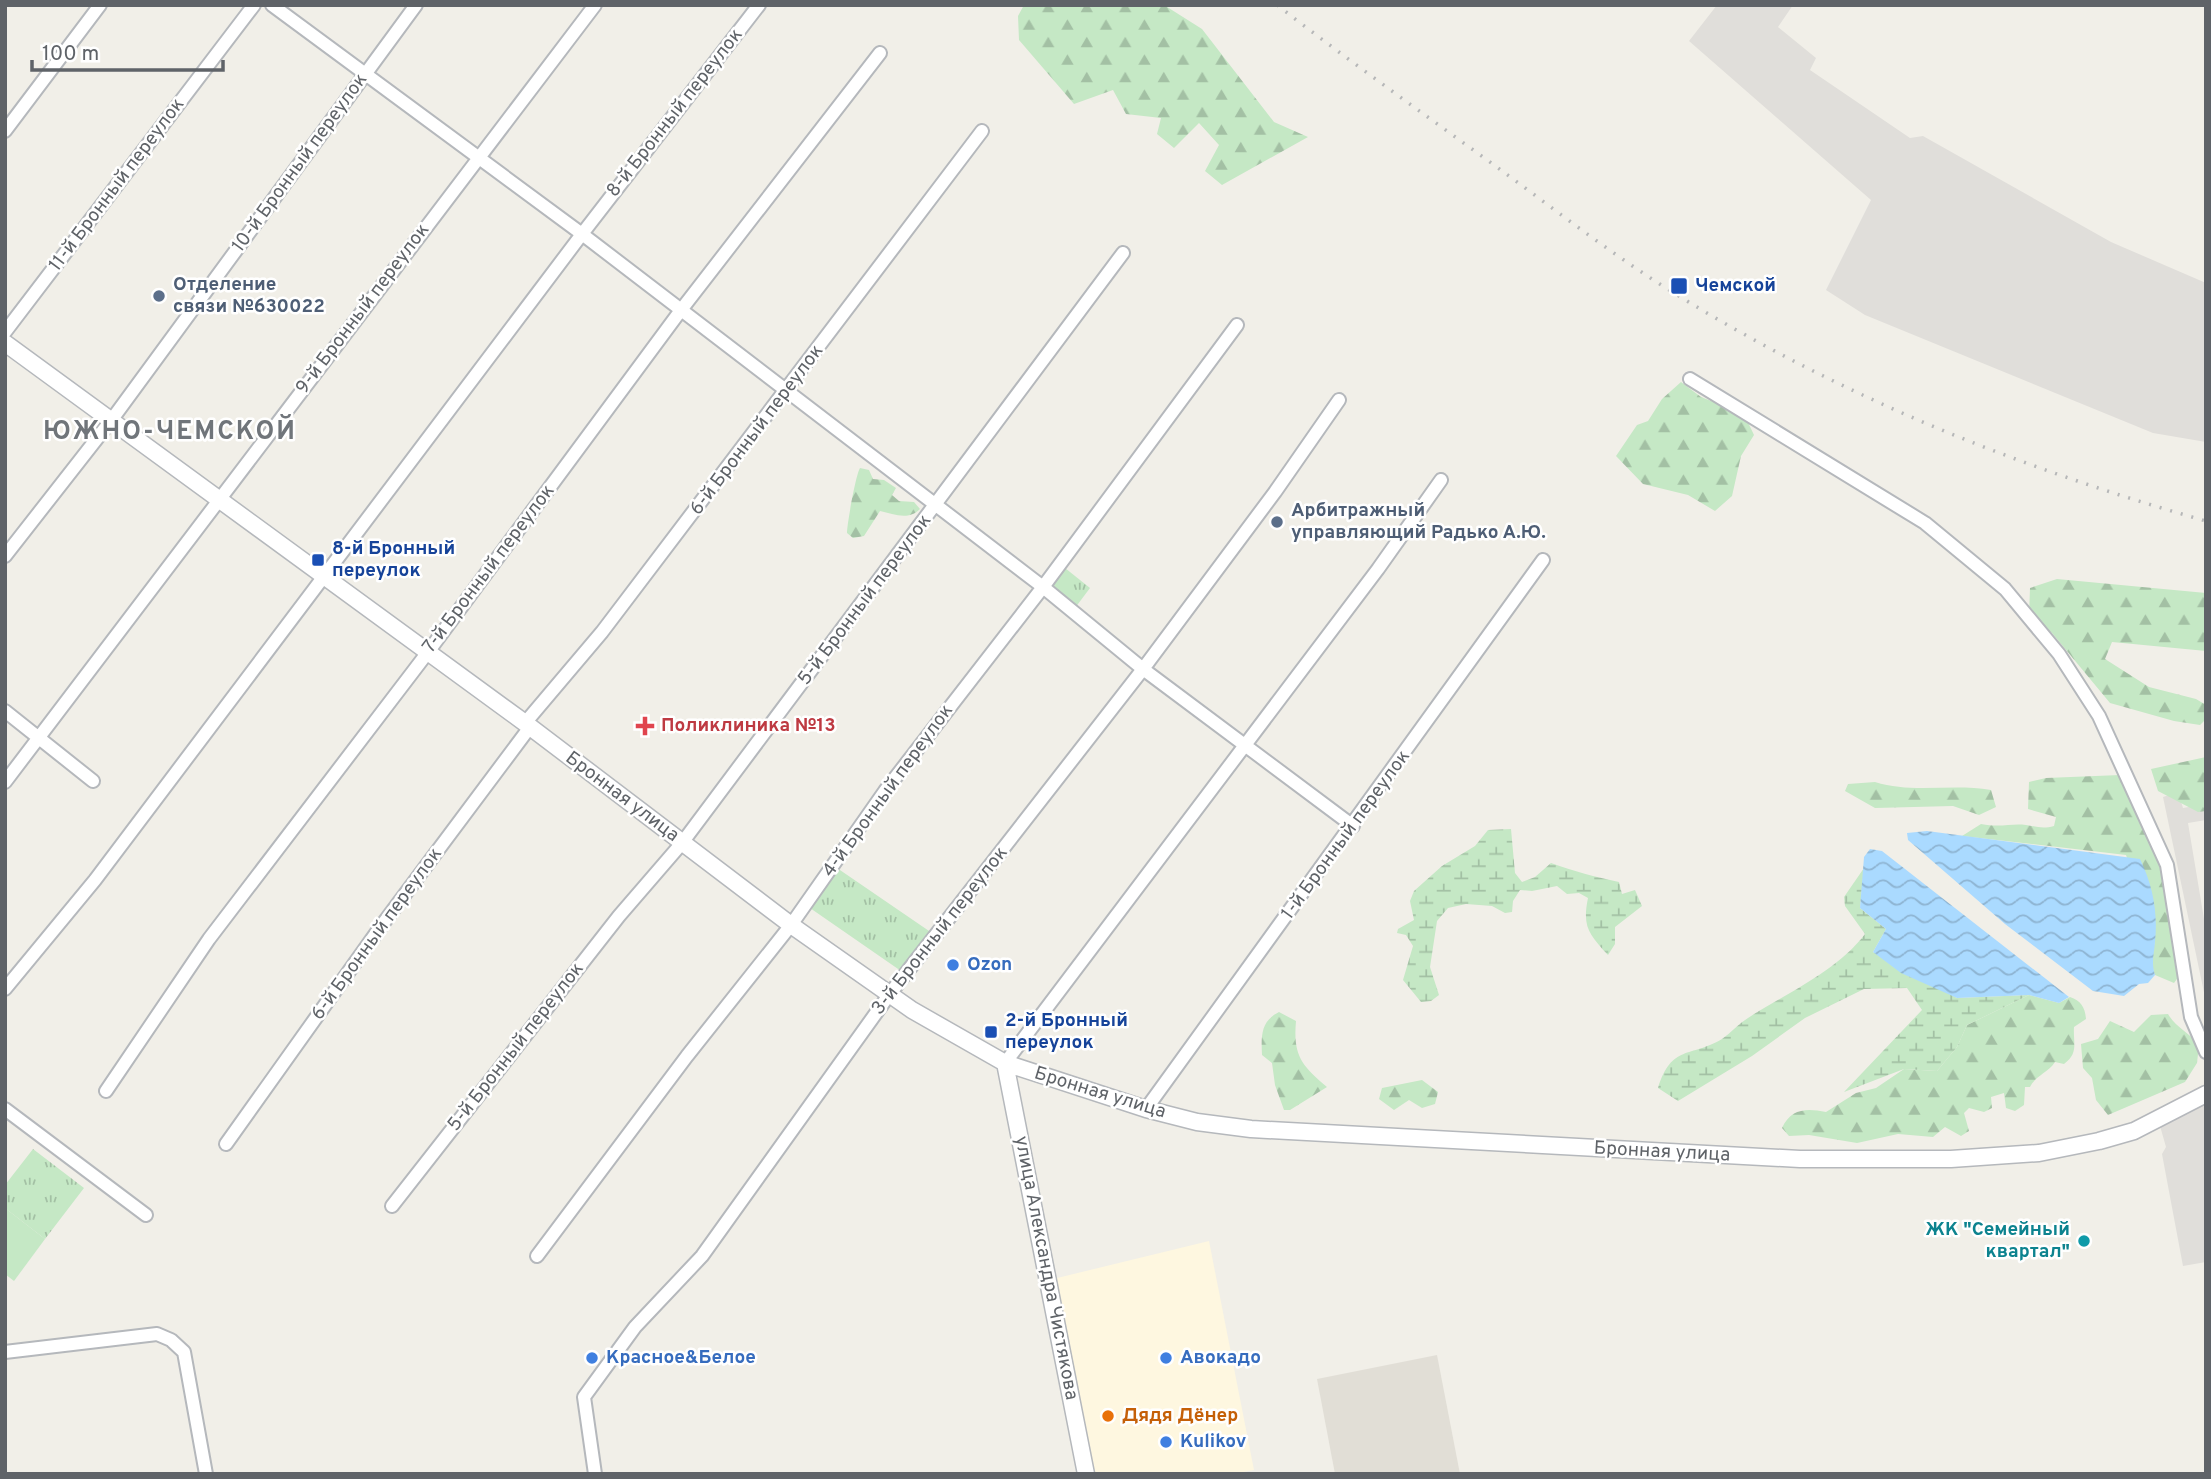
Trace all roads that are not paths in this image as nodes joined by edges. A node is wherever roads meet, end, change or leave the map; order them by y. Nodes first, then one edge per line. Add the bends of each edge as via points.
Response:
1 (100, 5) edge
2 (254, 5) edge
3 (272, 5) edge
4 (416, 5) edge
5 (595, 5) edge
6 (759, 5) edge
7 (880, 53) dead end
8 (365, 74) junction
9 (5, 131) edge
10 (982, 131) dead end
11 (478, 158) junction
12 (582, 234) junction
13 (1123, 253) dead end
14 (681, 310) junction
15 (1237, 325) dead end
16 (5, 332) edge
17 (5, 343) edge
18 (1690, 379) dead end
19 (786, 393) junction
20 (1339, 400) dead end
21 (113, 418) junction
22 (1441, 480) dead end
23 (219, 497) junction
24 (936, 506) junction
25 (5, 556) edge
26 (1543, 561) dead end
27 (325, 576) junction
28 (1043, 587) junction
29 (428, 652) junction
30 (1143, 669) junction
31 (5, 712) edge
32 (528, 725) junction
33 (39, 738) junction
34 (1245, 744) junction
35 (93, 781) dead end
36 (5, 782) edge
37 (1353, 826) junction
38 (682, 844) junction
39 (791, 925) junction
40 (5, 989) edge
41 (889, 995) junction
42 (2206, 1052) edge
43 (1004, 1063) junction
44 (106, 1091) dead end
45 (2206, 1094) edge
46 (5, 1109) edge
47 (1146, 1109) junction
48 (226, 1144) dead end
49 (392, 1206) dead end
50 (146, 1214) dead end
51 (537, 1256) dead end
52 (5, 1352) edge
53 (206, 1474) edge
54 (595, 1474) edge
55 (1086, 1474) edge

1 - 9 street
2 - 16 street, 11-й Бронный переулок
3 - 8 street
4 - 8 street, 10-й Бронный переулок
5 - 11 street, 9-й Бронный переулок
6 - 12 street, 8-й Бронный переулок
7 - 14 street, 7-й Бронный переулок
8 - 11 street
8 - 21 street, 10-й Бронный переулок
10 - 19 street, 6-й Бронный переулок
11 - 12 street
11 - 23 street, 9-й Бронный переулок
12 - 14 street
12 - 27 street, 8-й Бронный переулок
13 - 24 street, 5-й Бронный переулок
14 - 19 street
14 - 29 street, 7-й Бронный переулок
15 - 28 street, 4-й Бронный переулок
17 - 21 street, Бронная улица
18 - 42 street via 1925,523 2005,589 2059,654 2099,716 2167,864 2191,1017
19 - 24 street
19 - 32 street, 6-й Бронный переулок
20 - 30 street, 3-й Бронный переулок
21 - 23 street, Бронная улица
21 - 25 street, 10-й Бронный переулок
22 - 34 street
23 - 27 street, Бронная улица
23 - 33 street, 9-й Бронный переулок
24 - 28 street
24 - 38 street, 5-й Бронный переулок
26 - 37 street, 1-й Бронный переулок
27 - 29 street, Бронная улица
27 - 40 street, 8-й Бронный переулок via 95,880
28 - 30 street
28 - 39 street, 4-й Бронный переулок via 885,791
29 - 32 street, Бронная улица
29 - 44 street, 7-й Бронный переулок via 209,939
30 - 34 street
30 - 41 street, 3-й Бронный переулок
31 - 33 street
32 - 38 street, Бронная улица
32 - 48 street, 6-й Бронный переулок
33 - 35 street
33 - 36 street, 9-й Бронный переулок
34 - 37 street
34 - 43 street
37 - 47 street, 1-й Бронный переулок
38 - 39 street, Бронная улица
38 - 49 street, 5-й Бронный переулок via 619,916
39 - 41 street, Бронная улица
39 - 51 street, 4-й Бронный переулок
41 - 43 street, Бронная улица
41 - 54 street, 3-й Бронный переулок via 702,1256 635,1327 584,1397
43 - 47 street, Бронная улица
43 - 55 street, улица Александра Чистякова
45 - 47 street, Бронная улица via 2134,1131 2099,1141 2035,1153 1928,1160 1800,1159 1251,1129
46 - 50 street
52 - 53 street via 158,1334 171,1340 184,1352

